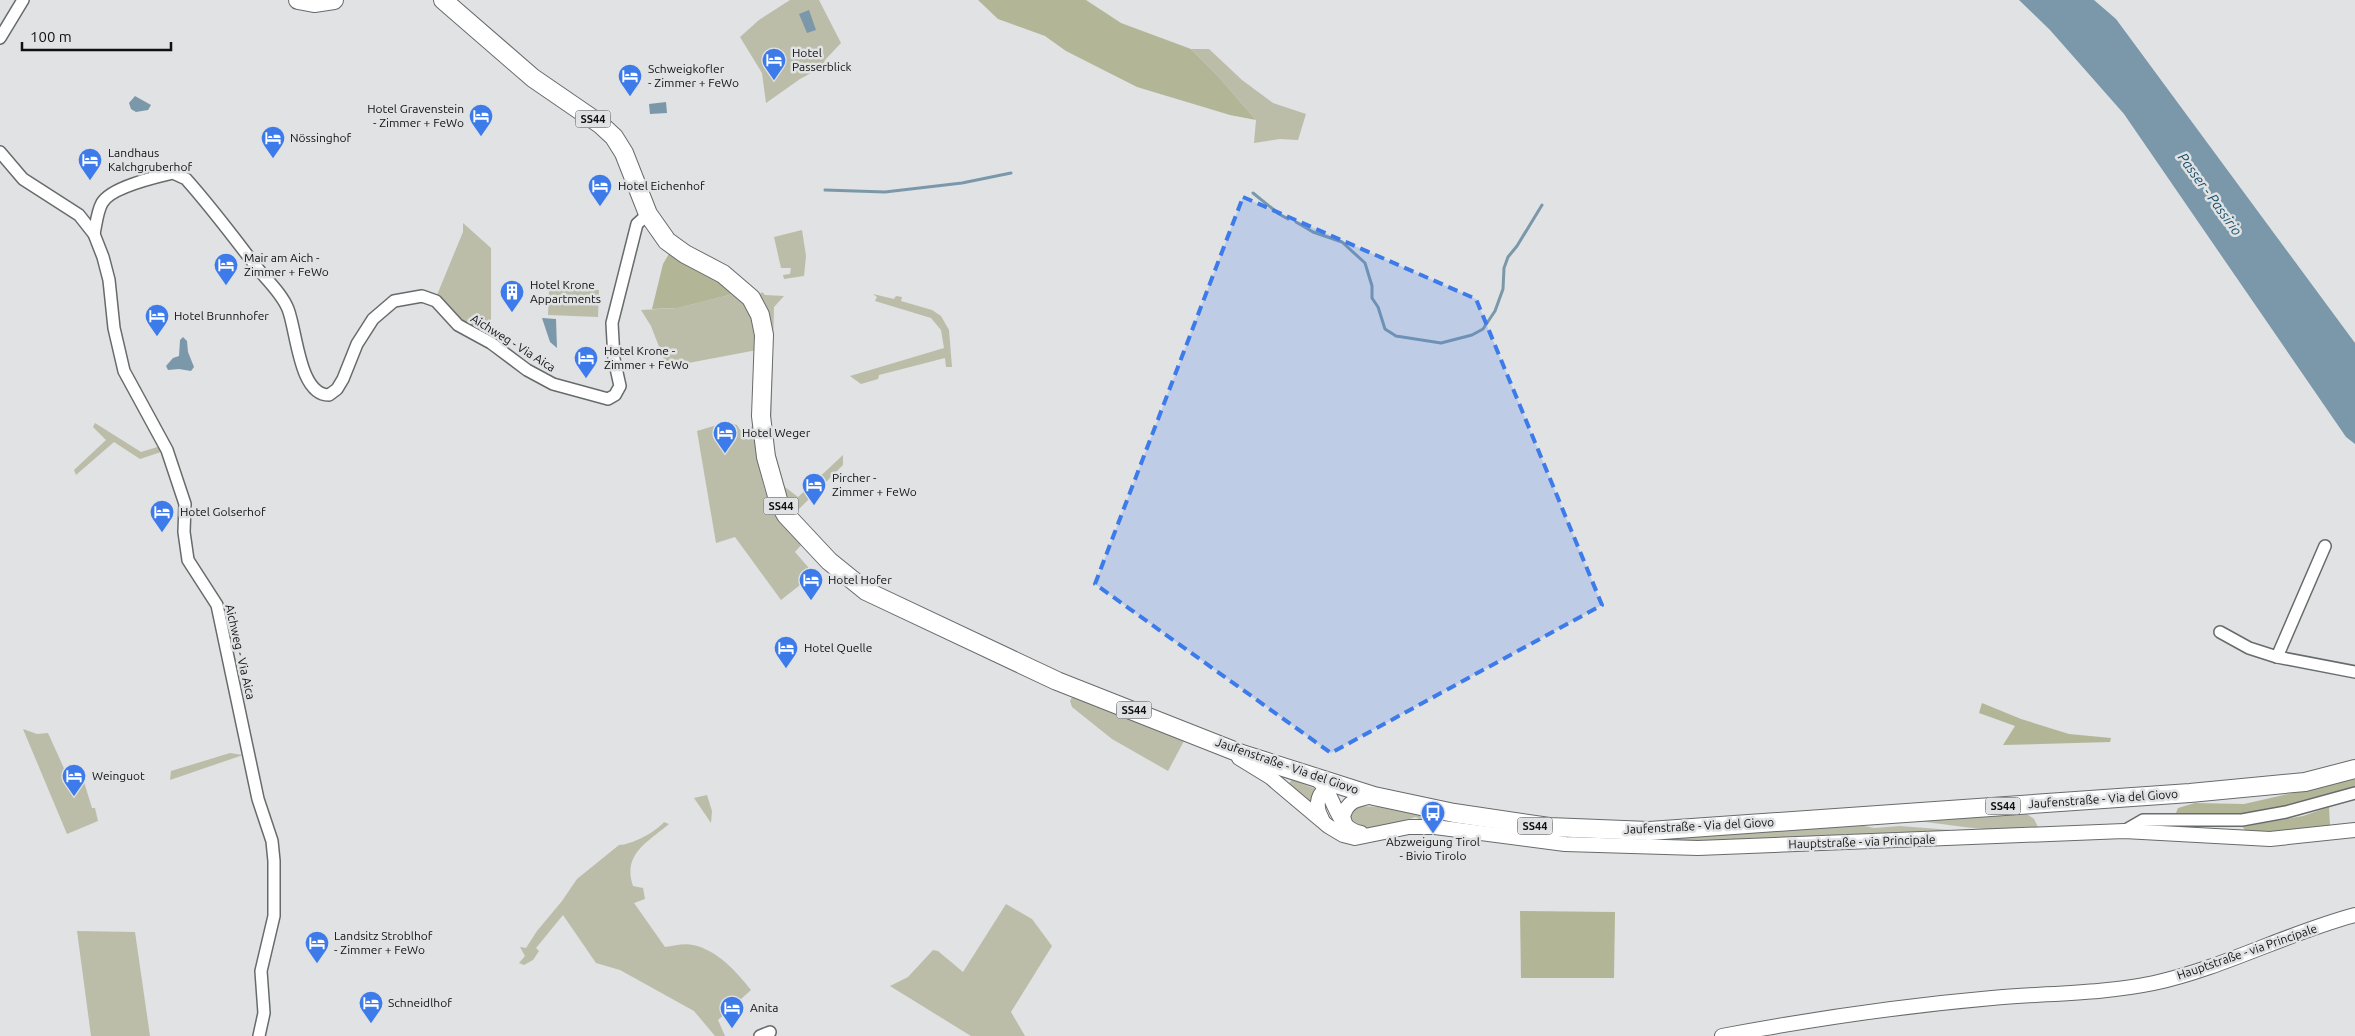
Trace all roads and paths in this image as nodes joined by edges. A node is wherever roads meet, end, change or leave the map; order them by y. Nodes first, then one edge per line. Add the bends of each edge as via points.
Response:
1 (24, 0) edge
2 (298, 0) edge
3 (334, 0) edge
4 (443, 0) edge
5 (0, 38) edge
6 (0, 152) edge
7 (648, 214) junction
8 (94, 234) junction
9 (2325, 546) dead end
10 (2220, 632) dead end
11 (2277, 657) junction
12 (2355, 672) edge
13 (1194, 734) junction
14 (2355, 769) edge
15 (1328, 784) junction
16 (2355, 793) edge
17 (1374, 796) junction
18 (1328, 826) junction
19 (1346, 827) junction
20 (2355, 830) edge
21 (2124, 831) junction
22 (1370, 835) junction
23 (2355, 915) edge
24 (259, 1036) edge
25 (1722, 1036) edge

1 - 5 street
2 - 3 main road via 314,3
4 - 7 main road, Jaufenstraße - Via del Giovo / SS44 via 533,78 614,137 624,153
6 - 8 street, Aichweg - Via Aica via 23,179 79,215
7 - 8 street, Aichweg - Via Aica via 637,224 613,317 611,334 620,386 608,399 542,379 491,343 458,325 436,301 422,296 394,301 373,319 356,344 337,389 330,395 323,395 314,390 305,376 285,301 186,180 173,173 153,177 106,198
7 - 13 main road, Jaufenstraße - Via del Giovo / SS44 via 667,241 723,274 751,298 760,315 764,335 761,416 770,476 786,515 829,561 866,591 944,629 1057,681
8 - 24 street, Aichweg - Via Aica via 109,280 114,328 124,370 168,450 185,504 188,560 217,606 258,799 272,841 274,916 261,971 264,1013
9 - 11 street
10 - 11 street via 2249,648
11 - 12 street
13 - 15 main road, Jaufenstraße - Via del Giovo / SS44
13 - 18 street, Hauptstraße - via Principale via 1270,777
14 - 17 main road, Jaufenstraße - Via del Giovo / SS44 via 2305,782 2190,793 1649,831 1515,823
15 - 17 main road, Jaufenstraße - Via del Giovo / SS44
15 - 18 street via 1317,804
15 - 19 street
16 - 21 street via 2242,820 2143,820
17 - 19 street via 1354,800 1348,805 1343,818
18 - 22 street, Hauptstraße - via Principale via 1349,837
19 - 22 street
20 - 21 street, Hauptstraße - via Principale via 2270,839
21 - 22 street, Hauptstraße - via Principale via 1698,848 1565,844 1435,827 1409,827
23 - 25 street, Hauptstraße - via Principale via 2230,960 2154,983 1868,1011

